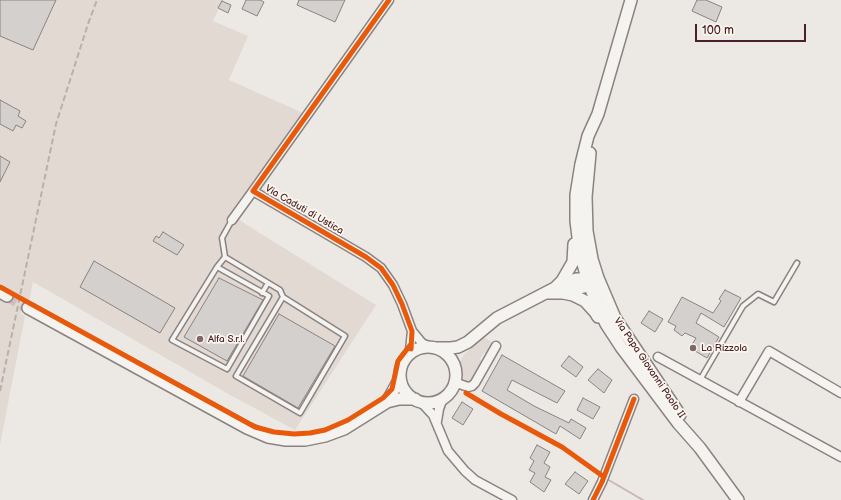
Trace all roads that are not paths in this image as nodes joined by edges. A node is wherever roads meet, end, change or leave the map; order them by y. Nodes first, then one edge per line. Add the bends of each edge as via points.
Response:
1 (389, 0) edge
2 (630, 0) edge
3 (595, 122) junction
4 (579, 173) junction
5 (253, 191) junction
6 (232, 220) joint
7 (225, 257) junction
8 (797, 263) dead end
9 (217, 267) junction
10 (593, 280) junction
11 (268, 283) junction
12 (555, 291) junction
13 (262, 293) junction
14 (283, 297) junction
15 (28, 308) tunnel mouth
16 (412, 331) junction
17 (468, 342) junction
18 (496, 346) dead end
19 (434, 348) junction
20 (407, 356) junction
21 (658, 357) dead end
22 (631, 360) junction
23 (455, 371) junction
24 (400, 372) junction
25 (700, 380) junction
26 (454, 382) junction
27 (841, 393) edge
28 (443, 398) junction
29 (634, 399) dead end
30 (418, 400) junction
31 (387, 402) junction
32 (739, 402) junction
33 (436, 422) junction
34 (700, 448) junction
35 (841, 457) edge
36 (512, 500) edge
37 (593, 500) edge
38 (738, 500) edge

1 - 5 street, Via Caduti di Ustica
2 - 3 street, Via Papa Giovanni Paolo II
3 - 4 street, Via Papa Giovanni Paolo II via 588,136
3 - 10 street, Via Papa Giovanni Paolo II via 588,163 586,204
4 - 10 street, Via Papa Giovanni Paolo II via 576,221 580,253
4 - 12 street, Via Papa Giovanni Paolo II via 573,190 573,262
5 - 6 street, Via Caduti di Ustica
5 - 16 street, Via Caduti di Ustica via 366,257 380,268 393,285
6 - 7 lane via 222,238
7 - 9 lane
7 - 11 lane
8 - 25 lane via 774,302 758,294 743,306
9 - 13 lane
9 - 13 lane via 172,340 227,370 269,296
10 - 12 street via 584,287
10 - 22 street, Via Papa Giovanni Paolo II via 597,304 606,324
10 - 34 street, Via Papa Giovanni Paolo II via 615,318 691,430
11 - 13 lane
11 - 14 lane via 280,290
12 - 17 street via 535,298 497,318
12 - 22 street, Via Papa Giovanni Paolo II via 585,301 595,312 620,353
14 - 14 lane via 345,336 300,413 236,376
15 - 31 street via 241,425 268,437 305,440 325,436 344,429
16 - 19 street, Via Caduti di Ustica via 422,343
16 - 20 street, Via Caduti di Ustica
17 - 19 street via 458,347
17 - 23 street via 459,357
18 - 26 street via 472,386
19 - 20 street via 416,349
19 - 23 street via 444,352 451,359
20 - 24 street
21 - 25 street
22 - 34 street, Via Papa Giovanni Paolo II
23 - 26 street
24 - 30 street via 405,391
24 - 31 street via 399,380
25 - 32 street
26 - 28 street via 452,389
27 - 32 street via 769,351
28 - 30 street via 433,402
28 - 33 street
29 - 37 street
30 - 31 street via 399,399
30 - 33 street via 428,408
32 - 35 street
33 - 36 street via 448,450 465,472
34 - 38 street, Via Papa Giovanni Paolo II

